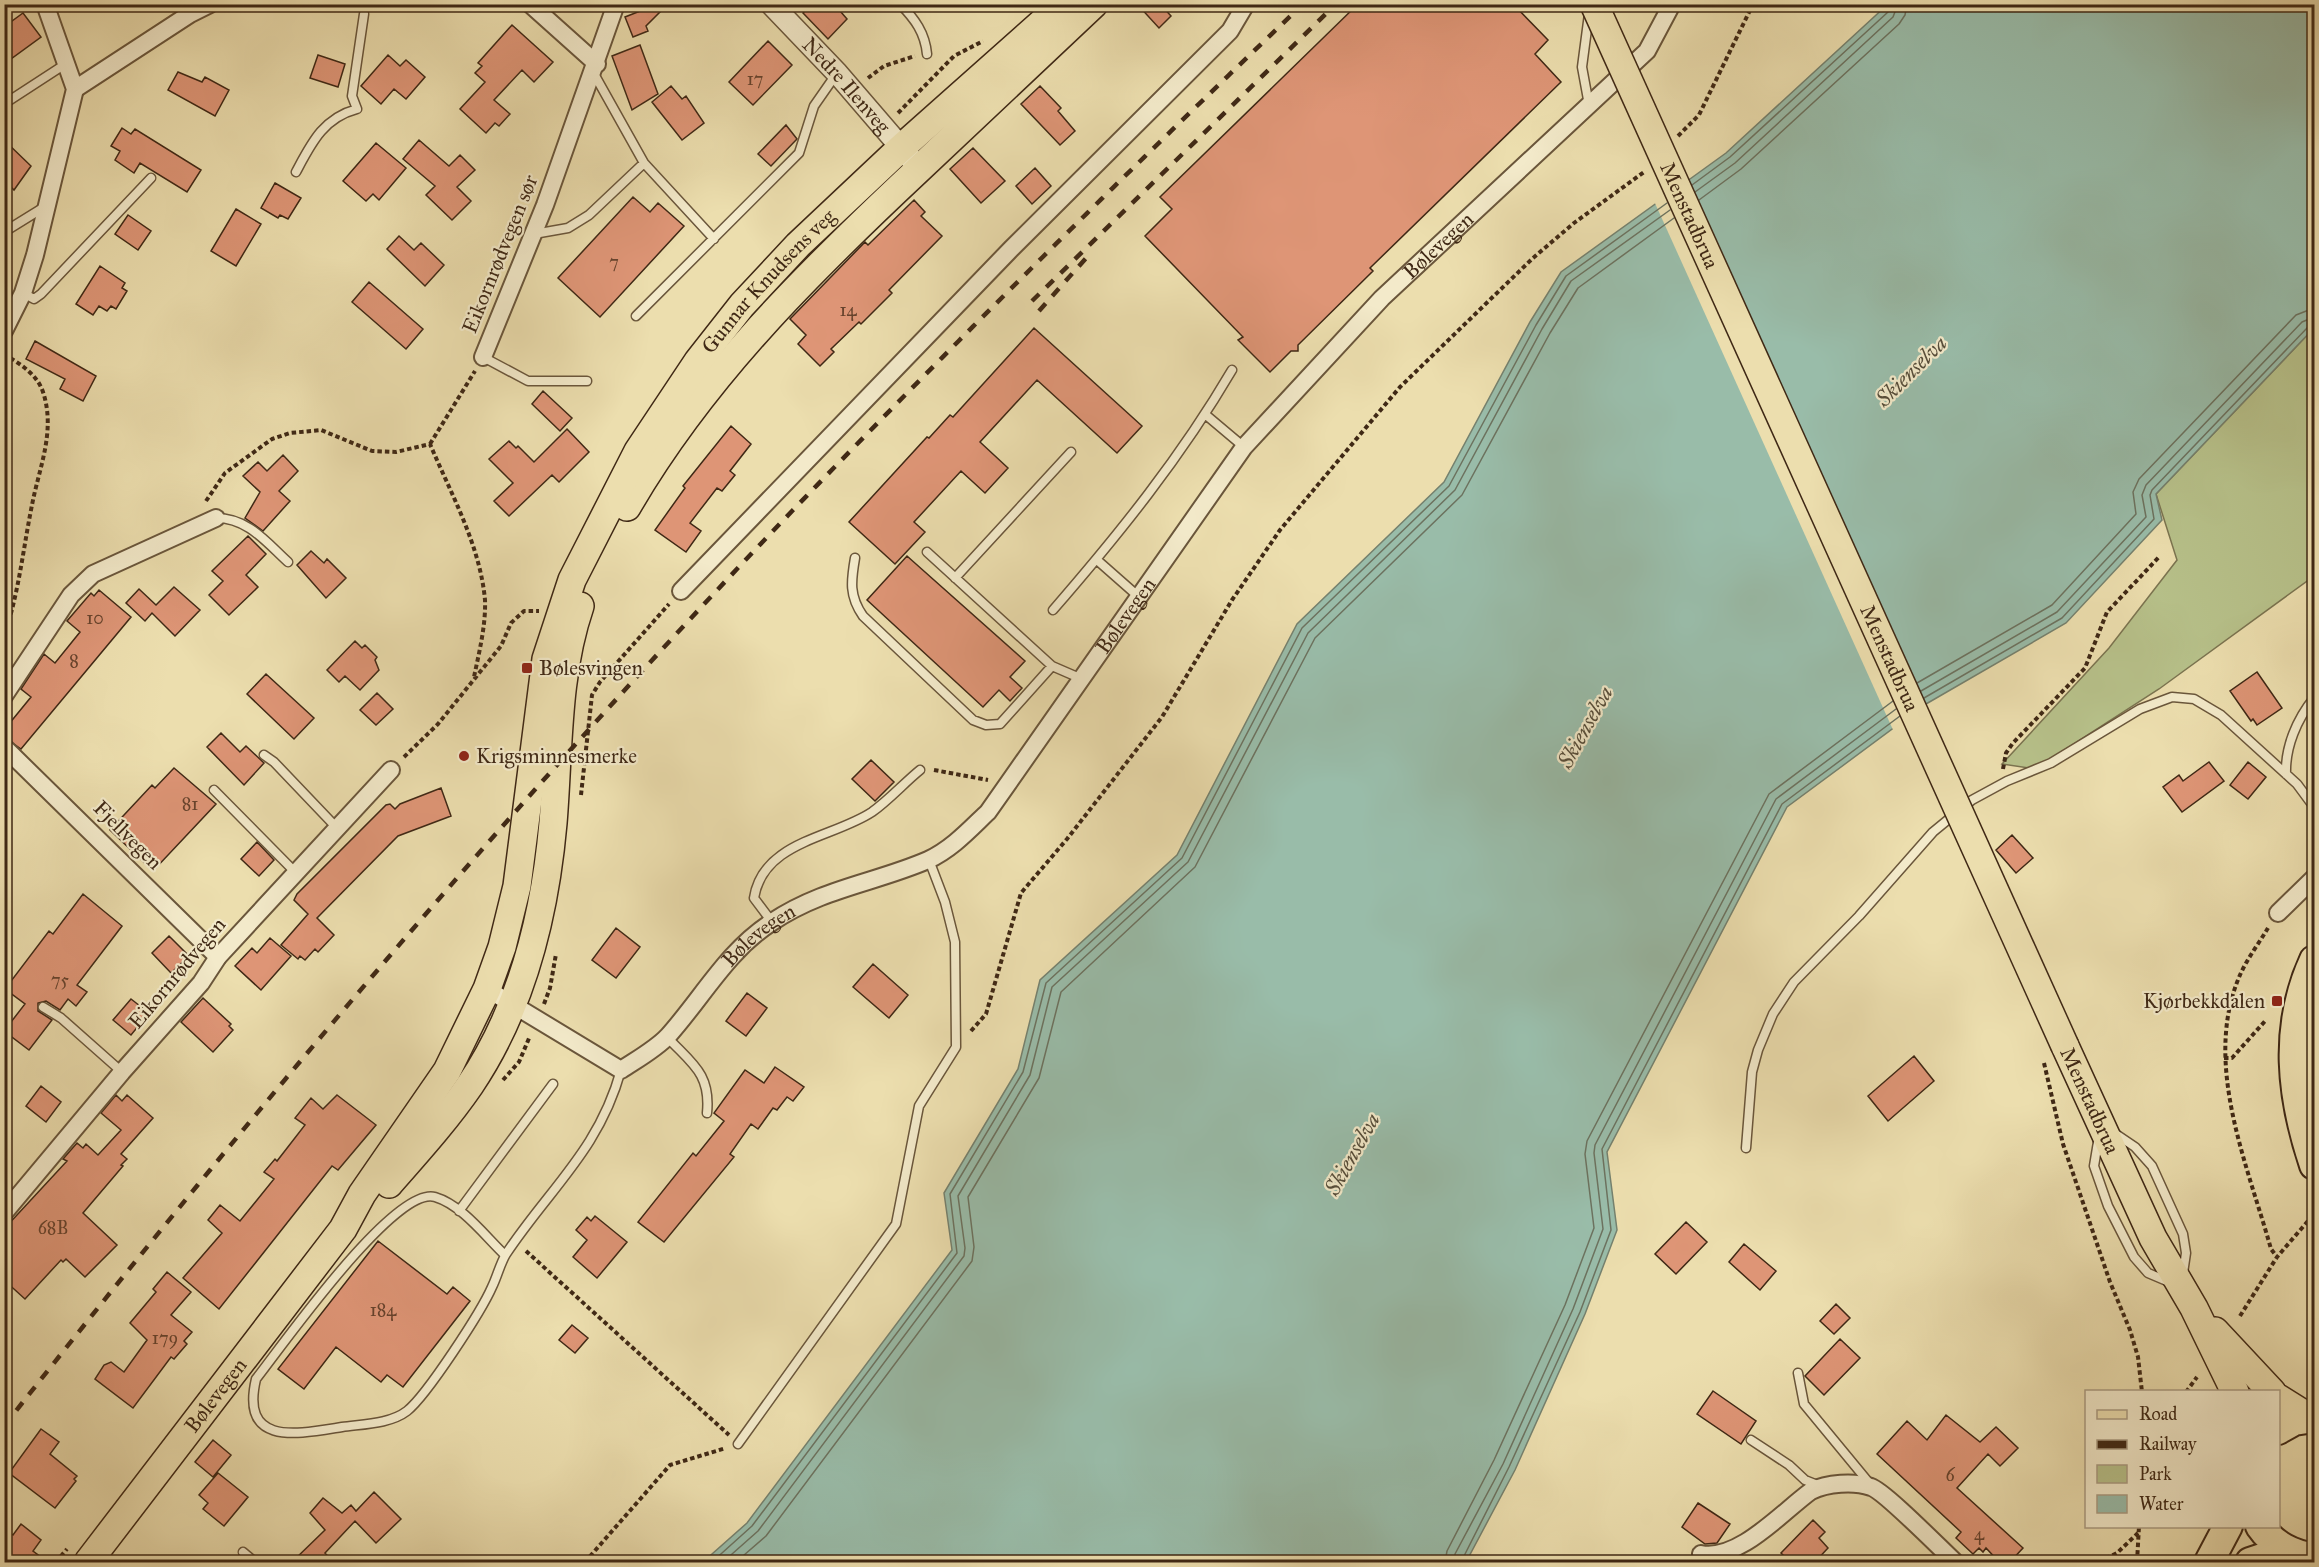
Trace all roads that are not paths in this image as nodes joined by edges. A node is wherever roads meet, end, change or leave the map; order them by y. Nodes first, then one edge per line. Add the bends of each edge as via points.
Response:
1 (45, 4) edge
2 (210, 4) edge
3 (530, 4) edge
4 (616, 4) edge
5 (771, 4) edge
6 (900, 4) edge
7 (1063, 4) edge
8 (1094, 4) edge
9 (1246, 4) edge
10 (1592, 4) edge
11 (1672, 4) edge
12 (364, 14) dead end
13 (927, 54) road end
14 (68, 63) junction
15 (595, 68) junction
16 (837, 73) junction
17 (75, 89) junction
18 (4, 104) edge
19 (1589, 105) junction
20 (893, 138) junction
21 (644, 163) junction
22 (919, 168) junction
23 (296, 172) dead end
24 (151, 178) dead end
25 (49, 204) junction
26 (4, 232) edge
27 (534, 234) junction
28 (714, 239) junction
29 (23, 293) junction
30 (636, 316) dead end
31 (4, 331) edge
32 (483, 357) joint
33 (1233, 370) dead end
34 (587, 381) dead end
35 (1206, 415) junction
36 (1244, 447) junction
37 (1071, 452) dead end
38 (216, 518) joint
39 (927, 552) dead end
40 (855, 558) dead end
41 (1097, 560) junction
42 (288, 562) dead end
43 (955, 578) junction
44 (681, 591) dead end
45 (1139, 597) junction
46 (1053, 610) dead end
47 (551, 614) junction
48 (1052, 666) junction
49 (1082, 679) junction
50 (4, 696) edge
51 (2314, 698) edge
52 (4, 747) edge
53 (264, 755) dead end
54 (391, 770) road end
55 (920, 770) road end
56 (2286, 774) junction
57 (214, 790) dead end
58 (2314, 807) edge
59 (336, 827) junction
60 (929, 860) junction
61 (296, 872) junction
62 (2314, 878) edge
63 (2278, 913) road end
64 (772, 922) junction
65 (218, 957) junction
66 (2314, 960) edge
67 (487, 989) junction
68 (512, 1005) junction
69 (43, 1007) dead end
70 (667, 1037) junction
71 (621, 1070) junction
72 (122, 1072) junction
73 (553, 1084) dead end
74 (707, 1113) dead end
75 (1746, 1148) dead end
76 (2314, 1165) edge
77 (459, 1211) junction
78 (4, 1213) edge
79 (343, 1229) junction
80 (505, 1255) junction
81 (2187, 1297) junction
82 (1798, 1373) dead end
83 (2234, 1390) edge
84 (2270, 1390) edge
85 (2280, 1399) edge
86 (2312, 1418) edge
87 (2280, 1429) edge
88 (1751, 1440) dead end
89 (738, 1444) road end
90 (1820, 1486) junction
91 (1872, 1487) junction
92 (2227, 1528) edge
93 (2261, 1528) edge
94 (243, 1552) dead end
95 (1701, 1554) dead end
96 (2301, 1557) edge
97 (88, 1563) edge
98 (255, 1563) edge
99 (1955, 1563) edge
100 (2209, 1563) edge
101 (2250, 1563) edge

1 - 14 street
2 - 17 street
3 - 15 street
4 - 15 street, Eikornrødvegen sør
5 - 16 street, Nedre Ilenveg
6 - 13 lane via 921,29
7 - 20 main road, Gunnar Knudsens veg
8 - 22 main road, Gunnar Knudsens veg
9 - 44 street via 1230,31 1011,249
10 - 19 lane via 1582,67
10 - 81 main road, Menstadbrua, bridge via 2053,1050 2101,1124 2161,1253
11 - 19 street, Bølevegen via 1647,51
12 - 23 lane via 352,96 357,109 338,115 325,125
14 - 17 street
14 - 18 lane
15 - 21 lane
15 - 27 street, Eikornrødvegen sør
16 - 20 street, Nedre Ilenveg
16 - 28 lane via 814,106 799,153
17 - 25 street
19 - 36 street, Bølevegen via 1383,298
20 - 22 street, Nedre Ilenveg
20 - 47 main road, Gunnar Knudsens veg via 742,305 698,361 638,451
21 - 27 lane via 589,215 568,228
21 - 28 lane
22 - 47 main road, Gunnar Knudsens veg via 808,274 715,378 655,461 611,533
24 - 29 lane via 41,294 34,299
25 - 26 lane
25 - 29 street
27 - 32 street, Eikornrødvegen sør
28 - 30 lane
29 - 31 street
32 - 34 lane, Eikornrødvegen sør via 528,381
33 - 35 lane
35 - 36 lane
35 - 41 lane
36 - 45 street, Bølevegen
37 - 43 lane
38 - 42 lane via 233,518 249,527
38 - 50 street via 93,574 71,595
39 - 43 lane
40 - 48 lane via 850,588 863,616 973,720 986,725 1000,724
41 - 45 lane
41 - 46 lane
43 - 48 lane
45 - 49 street, Bølevegen
47 - 67 main road, Bølevegen via 517,886
47 - 68 main road, Bølevegen via 562,690 553,825 530,954
48 - 49 lane
49 - 60 street, Bølevegen via 988,812 959,840
51 - 56 lane via 2292,736 2285,758
52 - 65 street, Fjellvegen
53 - 59 lane
54 - 59 street, Eikornrødvegen
55 - 64 lane via 872,812 800,843 778,858 762,878 754,898
56 - 58 lane
56 - 75 lane via 2204,703 2172,697 2140,709 2051,763 1972,800 1945,821 1794,982 1773,1014 1752,1072
57 - 61 lane
59 - 61 street, Eikornrødvegen
60 - 64 street, Bølevegen via 838,889
60 - 89 lane via 955,942 956,1047 919,1106 896,1224
61 - 65 street, Eikornrødvegen
62 - 63 street
64 - 70 street, Bølevegen via 713,976
65 - 72 street, Eikornrødvegen via 201,983
66 - 76 highway via 2295,1026 2293,1057 2298,1112
67 - 68 street
67 - 79 main road, Bølevegen via 447,1071 362,1194
68 - 71 street
68 - 79 main road, Bølevegen via 492,1049 450,1112 375,1201
69 - 72 lane
70 - 71 street, Bølevegen
70 - 74 lane via 690,1057 705,1081
71 - 80 lane via 606,1115 575,1164
72 - 78 street, Eikornrødvegen
73 - 77 lane
77 - 80 lane
77 - 80 lane via 435,1197 422,1196 368,1238 256,1379 252,1395 261,1424 274,1432 292,1435 390,1420 407,1411 492,1289
79 - 97 main road, Bølevegen
81 - 83 main road, Menstadbrua
81 - 84 main road, Menstadbrua
82 - 91 lane via 1804,1404
85 - 86 main road
86 - 87 highway
88 - 90 lane via 1805,1480
90 - 91 street
90 - 95 street via 1739,1546 1709,1556
91 - 99 street
92 - 100 highway
93 - 96 highway via 2272,1541
94 - 98 lane
96 - 101 highway

